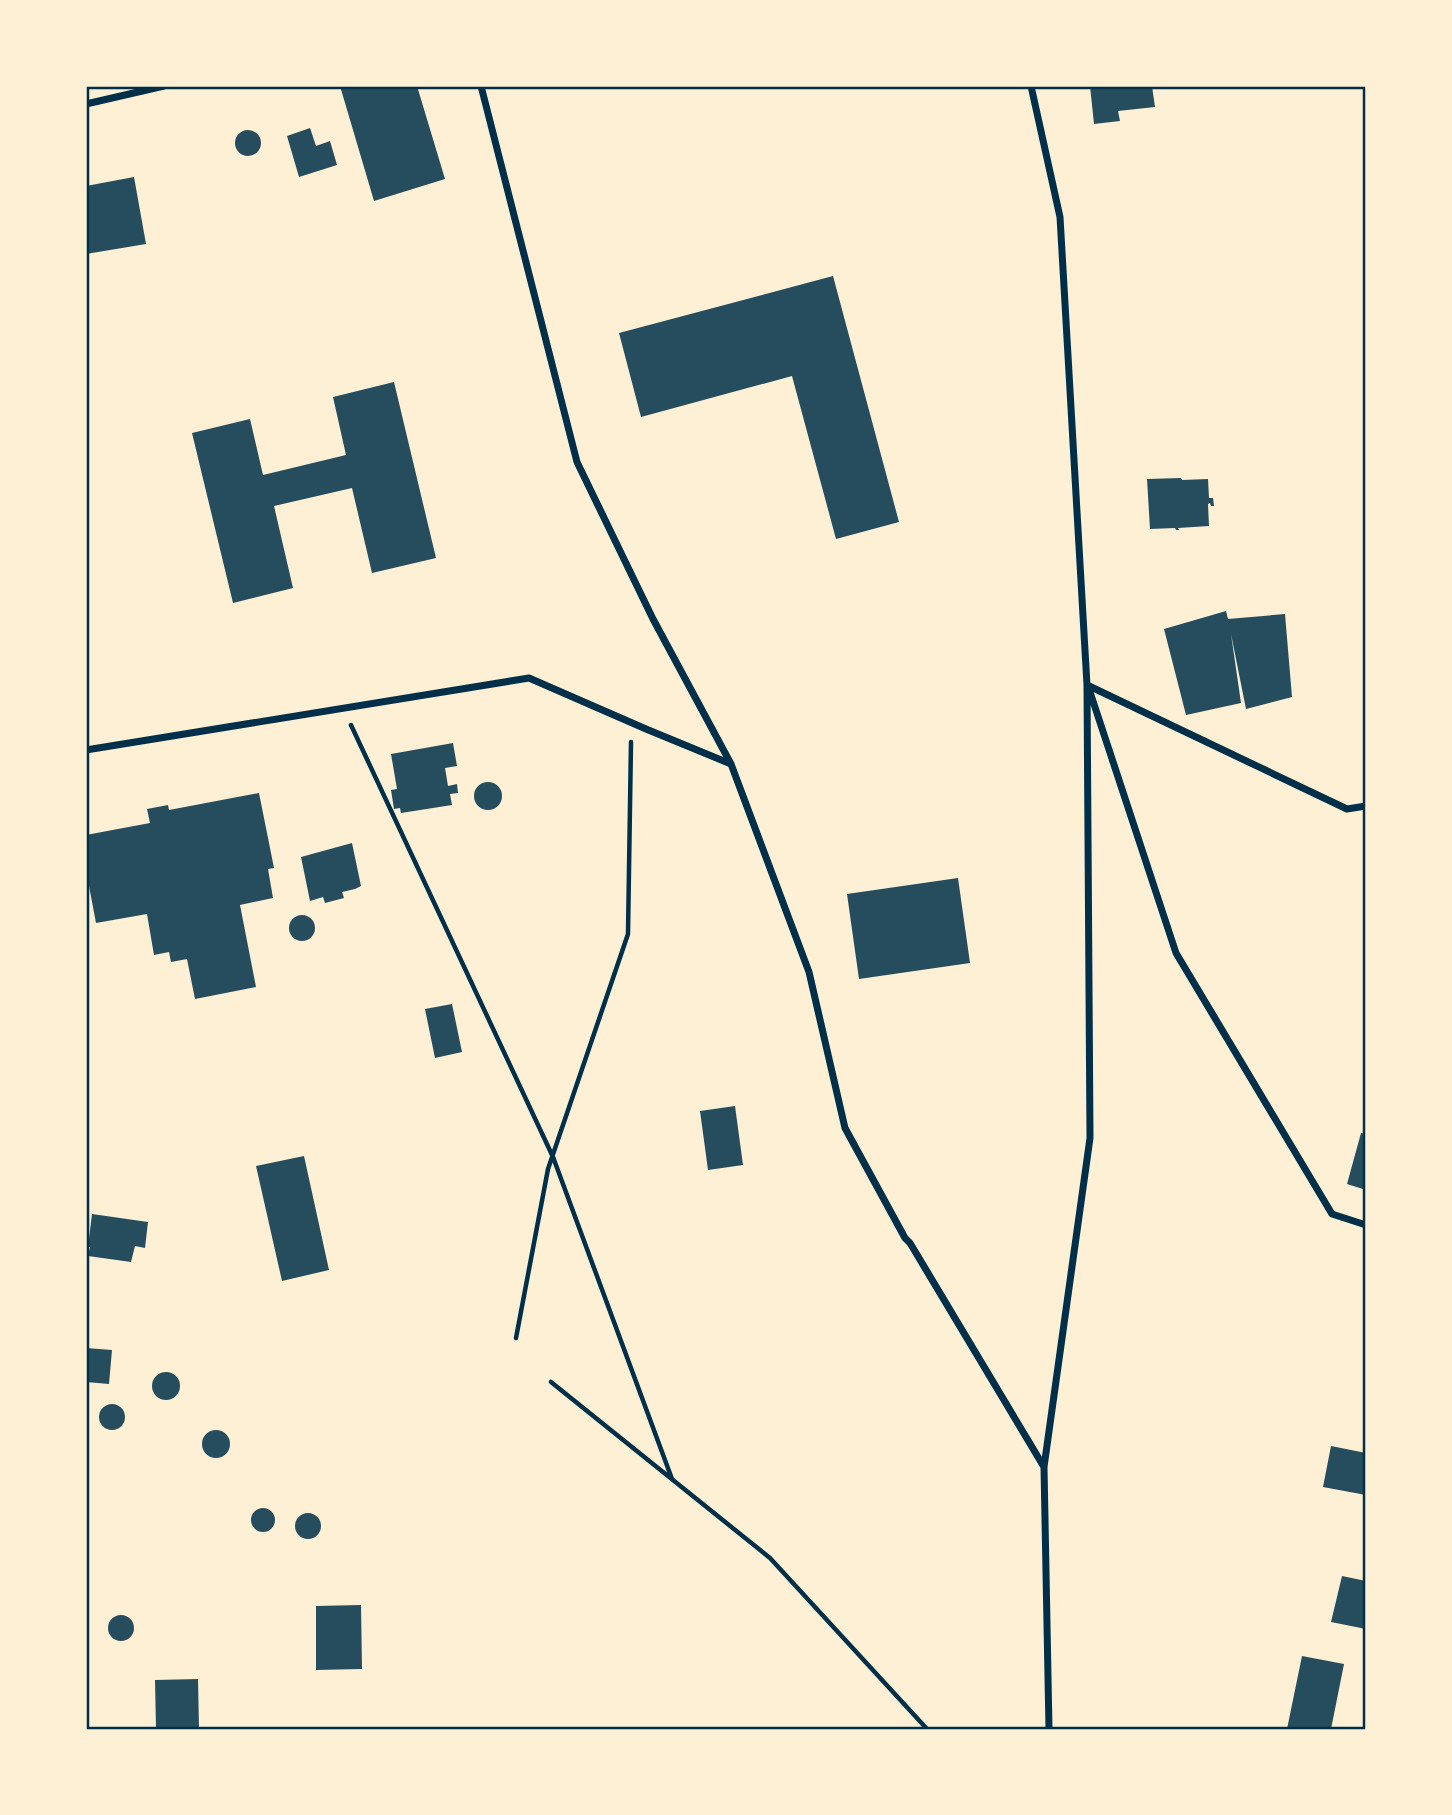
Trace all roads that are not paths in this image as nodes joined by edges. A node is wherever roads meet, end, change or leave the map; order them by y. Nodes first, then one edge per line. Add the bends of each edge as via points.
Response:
1 (164, 86) edge
2 (481, 86) edge
3 (1031, 86) edge
4 (86, 104) edge
5 (1087, 685) junction
6 (86, 750) edge
7 (731, 764) junction
8 (1366, 806) edge
9 (1366, 1225) edge
10 (1044, 1467) junction
11 (1049, 1729) edge

1 - 4 street
2 - 7 street via 577,462 653,619
3 - 5 street via 1060,217
5 - 8 street via 1347,809
5 - 9 street via 1176,953 1332,1213
5 - 10 street via 1090,1138
6 - 7 street via 529,678
7 - 10 street via 809,972 845,1128 905,1238
10 - 11 street

